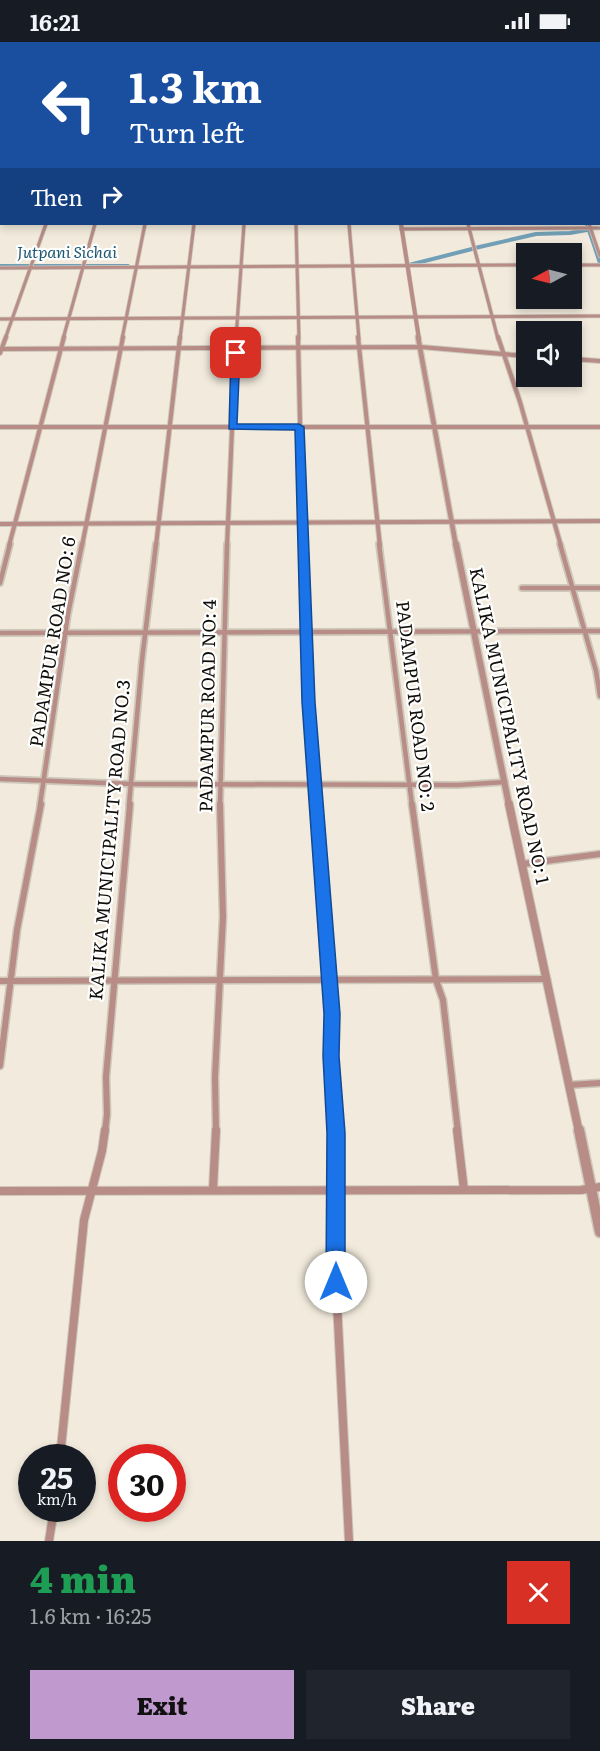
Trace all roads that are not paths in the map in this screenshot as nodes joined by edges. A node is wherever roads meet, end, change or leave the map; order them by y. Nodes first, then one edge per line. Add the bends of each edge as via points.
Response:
1 (45, 225) edge
2 (95, 225) edge
3 (145, 225) edge
4 (194, 225) edge
5 (244, 225) edge
6 (296, 225) edge
7 (349, 225) edge
8 (438, 225) edge
9 (401, 226) edge
10 (469, 226) edge
11 (589, 227) edge
12 (600, 228) edge
13 (438, 229) junction
14 (600, 256) edge
15 (478, 265) junction
16 (516, 265) edge
17 (582, 265) edge
18 (600, 265) edge
19 (352, 266) junction
20 (83, 267) junction
21 (136, 267) junction
22 (189, 267) junction
23 (240, 267) junction
24 (297, 267) junction
25 (407, 267) junction
26 (0, 268) edge
27 (30, 268) junction
28 (600, 316) edge
29 (237, 317) junction
30 (356, 317) junction
31 (490, 317) junction
32 (182, 318) junction
33 (297, 318) junction
34 (416, 318) junction
35 (68, 319) junction
36 (124, 319) junction
37 (0, 320) edge
38 (11, 320) junction
39 (359, 347) junction
40 (421, 347) junction
41 (60, 348) junction
42 (119, 348) junction
43 (177, 348) junction
44 (236, 348) junction
45 (297, 348) junction
46 (1, 350) edge
47 (503, 354) junction
48 (516, 355) edge
49 (582, 360) edge
50 (600, 362) edge
51 (367, 426) junction
52 (0, 427) edge
53 (39, 427) junction
54 (104, 427) junction
55 (169, 427) junction
56 (232, 427) junction
57 (299, 427) junction
58 (600, 427) edge
59 (434, 428) junction
60 (527, 428) junction
61 (554, 521) junction
62 (600, 521) edge
63 (86, 523) junction
64 (228, 523) junction
65 (451, 523) junction
66 (0, 524) edge
67 (158, 524) junction
68 (302, 524) junction
69 (377, 524) junction
70 (15, 525) junction
71 (0, 583) edge
72 (522, 588) dead end
73 (572, 588) junction
74 (600, 588) edge
75 (584, 631) junction
76 (600, 631) edge
77 (146, 632) junction
78 (225, 632) junction
79 (0, 633) edge
80 (67, 633) junction
81 (305, 633) junction
82 (390, 633) junction
83 (472, 633) junction
84 (600, 696) edge
85 (0, 779) edge
86 (45, 780) junction
87 (505, 782) junction
88 (221, 783) junction
89 (316, 783) junction
90 (408, 783) junction
91 (132, 784) junction
92 (600, 854) edge
93 (523, 864) junction
94 (547, 979) junction
95 (115, 980) junction
96 (220, 980) junction
97 (328, 980) junction
98 (436, 980) junction
99 (0, 981) edge
100 (9, 981) junction
101 (0, 1066) edge
102 (600, 1083) edge
103 (569, 1085) junction
104 (600, 1187) edge
105 (591, 1188) junction
106 (335, 1189) junction
107 (213, 1190) junction
108 (464, 1190) junction
109 (0, 1191) edge
110 (92, 1192) junction
111 (600, 1232) edge
112 (61, 1444) edge
113 (52, 1522) edge
114 (49, 1541) edge
115 (350, 1541) edge

1 - 27 street
2 - 20 street
3 - 21 street, PADAMPUR ROAD NO: 6
4 - 22 street, KALIKA MUNICIPALITY ROAD NO.3
5 - 23 street, PADAMPUR ROAD NO: 4
6 - 24 street
7 - 19 street, PADAMPUR ROAD NO: 2
8 - 13 street
9 - 13 street
9 - 25 street, KALIKA MUNICIPALITY ROAD NO: 1
10 - 11 street
10 - 13 street
10 - 15 street
11 - 12 street
11 - 14 street
15 - 16 street
15 - 25 street
15 - 31 street
17 - 18 street
19 - 24 street
19 - 25 street
19 - 30 street, PADAMPUR ROAD NO: 2
20 - 21 street
20 - 27 street
20 - 35 street
21 - 22 street
21 - 36 street, PADAMPUR ROAD NO: 6
22 - 23 street
22 - 32 street, KALIKA MUNICIPALITY ROAD NO.3
23 - 24 street
23 - 29 street, PADAMPUR ROAD NO: 4
24 - 33 street
25 - 34 street, KALIKA MUNICIPALITY ROAD NO: 1
26 - 27 street
27 - 38 street
28 - 31 street
29 - 32 street
29 - 33 street
29 - 44 street, PADAMPUR ROAD NO: 4
30 - 33 street
30 - 34 street
30 - 39 street, PADAMPUR ROAD NO: 2
31 - 34 street
31 - 47 street
32 - 36 street
32 - 43 street, KALIKA MUNICIPALITY ROAD NO.3
33 - 45 street
34 - 40 street, KALIKA MUNICIPALITY ROAD NO: 1
35 - 36 street
35 - 38 street
35 - 41 street
36 - 42 street, PADAMPUR ROAD NO: 6
37 - 38 street
38 - 46 street
39 - 40 street
39 - 45 street
39 - 51 street, PADAMPUR ROAD NO: 2
40 - 47 street
40 - 59 street, KALIKA MUNICIPALITY ROAD NO: 1
41 - 42 street
41 - 46 street
41 - 53 street
42 - 43 street
42 - 54 street, PADAMPUR ROAD NO: 6
43 - 44 street
43 - 55 street, KALIKA MUNICIPALITY ROAD NO.3
44 - 45 street
44 - 56 street, PADAMPUR ROAD NO: 4
45 - 57 street
47 - 48 street
47 - 60 street
49 - 50 street
51 - 57 street
51 - 59 street
51 - 69 street, PADAMPUR ROAD NO: 2
52 - 53 street
53 - 54 street
53 - 70 street
54 - 55 street
54 - 63 street, PADAMPUR ROAD NO: 6
55 - 56 street
55 - 67 street, KALIKA MUNICIPALITY ROAD NO.3
56 - 57 street
56 - 64 street, PADAMPUR ROAD NO: 4
57 - 68 street
58 - 60 street
59 - 60 street
59 - 65 street, KALIKA MUNICIPALITY ROAD NO: 1
60 - 61 street
61 - 62 street
61 - 65 street
61 - 73 street
63 - 67 street
63 - 70 street
63 - 80 street, PADAMPUR ROAD NO: 6
64 - 67 street
64 - 68 street
64 - 78 street, PADAMPUR ROAD NO: 4
65 - 69 street
65 - 83 street, KALIKA MUNICIPALITY ROAD NO: 1
66 - 70 street
67 - 77 street, KALIKA MUNICIPALITY ROAD NO.3
68 - 69 street
68 - 81 street
69 - 82 street, PADAMPUR ROAD NO: 2
70 - 71 street
72 - 73 street
73 - 74 street
73 - 75 street
75 - 76 street
75 - 83 street
75 - 84 street
77 - 78 street
77 - 80 street
77 - 91 street, KALIKA MUNICIPALITY ROAD NO.3
78 - 81 street
78 - 88 street, PADAMPUR ROAD NO: 4
79 - 80 street
80 - 86 street, PADAMPUR ROAD NO: 6
81 - 82 street
81 - 89 street
82 - 83 street
82 - 90 street, PADAMPUR ROAD NO: 2
83 - 87 street, KALIKA MUNICIPALITY ROAD NO: 1
85 - 86 street
86 - 91 street
86 - 100 street, PADAMPUR ROAD NO: 6
87 - 90 street
87 - 93 street, KALIKA MUNICIPALITY ROAD NO: 1
88 - 89 street
88 - 91 street
88 - 96 street, PADAMPUR ROAD NO: 4
89 - 90 street
89 - 97 street
90 - 98 street, PADAMPUR ROAD NO: 2
91 - 95 street, KALIKA MUNICIPALITY ROAD NO.3
92 - 93 street
93 - 94 street, KALIKA MUNICIPALITY ROAD NO: 1
94 - 98 street
94 - 103 street, KALIKA MUNICIPALITY ROAD NO: 1
95 - 96 street
95 - 100 street
95 - 110 street, KALIKA MUNICIPALITY ROAD NO.3 via 106,1077 107,1114
96 - 97 street
96 - 107 street, PADAMPUR ROAD NO: 4
97 - 98 street
97 - 106 street
98 - 108 street, PADAMPUR ROAD NO: 2 via 442,1000
99 - 100 street
100 - 101 street, PADAMPUR ROAD NO: 6
102 - 103 street
103 - 105 street, KALIKA MUNICIPALITY ROAD NO: 1
104 - 105 street
105 - 108 street
105 - 111 street, KALIKA MUNICIPALITY ROAD NO: 1
106 - 107 street
106 - 108 street
106 - 115 street
107 - 110 street
109 - 110 street
110 - 112 street, KALIKA MUNICIPALITY ROAD NO.3 via 84,1221
113 - 114 street

